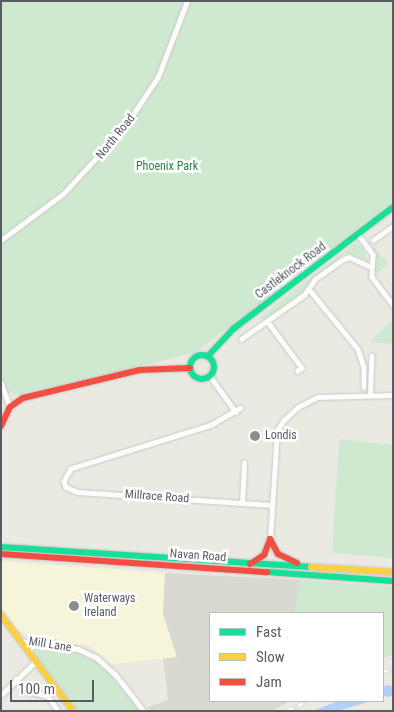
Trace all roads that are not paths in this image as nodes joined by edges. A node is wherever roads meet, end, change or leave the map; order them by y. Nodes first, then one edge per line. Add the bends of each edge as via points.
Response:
1 (187, 1) edge
2 (393, 207) edge
3 (393, 226) edge
4 (358, 234) junction
5 (1, 240) edge
6 (373, 240) dead end
7 (371, 266) junction
8 (309, 289) junction
9 (393, 304) edge
10 (268, 322) junction
11 (241, 339) dead end
12 (367, 350) dead end
13 (360, 354) junction
14 (208, 356) junction
15 (371, 356) dead end
16 (190, 368) junction
17 (298, 371) dead end
18 (210, 376) junction
19 (1, 382) edge
20 (364, 386) dead end
21 (370, 394) junction
22 (393, 395) edge
23 (1, 405) edge
24 (10, 406) junction
25 (241, 408) dead end
26 (236, 412) junction
27 (1, 426) edge
28 (244, 463) dead end
29 (242, 503) junction
30 (272, 505) junction
31 (270, 539) junction
32 (1, 547) edge
33 (1, 554) edge
34 (250, 564) junction
35 (314, 567) junction
36 (393, 572) edge
37 (393, 581) edge
38 (1, 615) edge
39 (20, 641) junction
40 (35, 662) junction
41 (16, 679) junction
42 (1, 695) edge
43 (58, 711) edge
44 (73, 711) edge
45 (144, 711) edge

1 - 5 street, North Road via 158,77 124,128 64,194
2 - 4 main road, Castleknock Road
3 - 6 street
4 - 7 street via 373,255
4 - 14 main road, Castleknock Road via 233,329
7 - 8 street via 347,258 315,280
7 - 9 street via 372,278
8 - 10 street
8 - 13 street
10 - 11 street
10 - 17 street via 302,368
12 - 13 street
13 - 20 street
14 - 16 main road via 197,356
14 - 18 main road via 214,365
15 - 21 street
16 - 18 main road via 196,377
16 - 24 main road via 140,370 23,398
18 - 26 street
19 - 24 street
21 - 22 street
21 - 30 street via 318,397 298,407 282,421 277,432
23 - 24 main road
24 - 27 main road
25 - 26 street
26 - 29 street, Millrace Road via 212,425 71,469 64,481 66,486 77,492
28 - 29 street
29 - 30 street, Millrace Road
30 - 31 street
31 - 34 main road via 264,555
31 - 35 main road via 283,559
32 - 34 main road, Navan Road
33 - 37 main road, Navan Road
34 - 35 main road, Navan Road
35 - 36 main road, Navan Road
38 - 39 main road
39 - 40 main road
39 - 45 street, Mill Lane via 78,649 97,658 115,674
40 - 41 street
40 - 44 main road
41 - 42 street
41 - 43 street via 27,691 48,696

